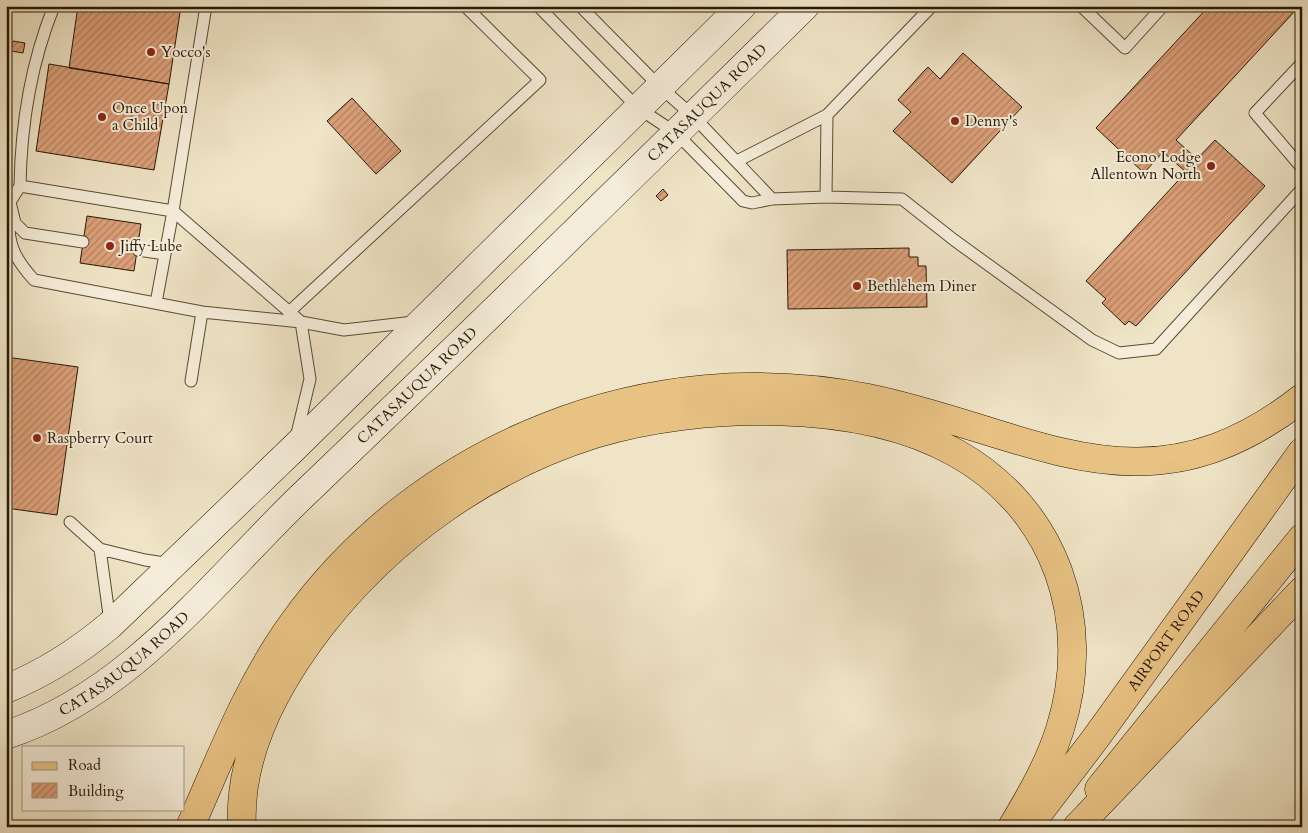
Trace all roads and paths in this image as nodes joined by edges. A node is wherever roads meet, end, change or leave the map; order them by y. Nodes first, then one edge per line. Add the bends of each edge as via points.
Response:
1 (54, 6) edge
2 (206, 6) edge
3 (538, 6) edge
4 (580, 6) edge
5 (742, 6) edge
6 (805, 6) edge
7 (932, 6) edge
8 (1081, 6) edge
9 (1163, 6) edge
10 (468, 7) edge
11 (1302, 63) edge
12 (660, 87) junction
13 (638, 108) junction
14 (827, 115) junction
15 (685, 125) junction
16 (737, 161) junction
17 (1302, 168) edge
18 (20, 186) junction
19 (1302, 189) edge
20 (826, 197) junction
21 (772, 199) junction
22 (10, 202) junction
23 (172, 211) junction
24 (83, 242) dead end
25 (138, 250) dead end
26 (165, 254) junction
27 (156, 303) junction
28 (202, 312) junction
29 (289, 312) junction
30 (421, 321) junction
31 (301, 322) junction
32 (191, 381) dead end
33 (1302, 398) edge
34 (294, 448) junction
35 (1302, 452) edge
36 (70, 522) dead end
37 (1302, 538) edge
38 (100, 549) junction
39 (173, 564) junction
40 (1302, 591) edge
41 (110, 625) junction
42 (6, 689) edge
43 (6, 735) edge
44 (190, 827) edge
45 (242, 827) edge
46 (1012, 827) edge
47 (1028, 827) edge
48 (1068, 827) edge
49 (1077, 827) edge

1 - 18 lane via 27,98
2 - 23 lane
3 - 13 lane
4 - 12 lane
5 - 12 street
6 - 15 street, CATASAUQUA ROAD
7 - 14 lane
8 - 9 lane via 1125,48
10 - 29 lane via 540,80
11 - 17 lane via 1255,113
12 - 13 street
12 - 15 lane
13 - 15 lane
13 - 30 street
14 - 16 lane
14 - 20 lane
15 - 16 lane
15 - 21 lane via 743,201
15 - 43 street, CATASAUQUA ROAD via 298,500 165,634 80,702
16 - 21 lane
18 - 22 lane
18 - 23 lane
19 - 20 lane via 1156,349 1119,353 1092,340 902,199
20 - 21 lane
22 - 24 lane via 15,223 25,233
22 - 27 lane via 8,226 11,247 21,266 34,280
23 - 26 lane
23 - 29 lane
25 - 26 lane
26 - 27 lane
27 - 28 lane
28 - 31 lane
28 - 32 lane
29 - 31 lane
30 - 31 lane via 344,330
30 - 34 street
31 - 34 lane via 310,379
33 - 44 main road via 1237,439 1192,455 1148,462 1086,459 898,405 804,389 740,387 678,392 619,402 553,423 520,436 457,470 398,512 341,565 292,624 266,664 236,722
34 - 39 street
35 - 47 main road, AIRPORT ROAD
36 - 38 lane
37 - 48 main road
38 - 39 lane
38 - 41 lane
39 - 41 street
40 - 49 main road
41 - 42 street via 57,665
45 - 46 main road via 244,792 254,746 291,669 358,581 413,531 470,490 499,474 530,458 594,435 682,416 771,411 862,422 915,435 953,451 1001,486 1040,533 1058,571 1070,612 1072,680 1053,750 1033,793

